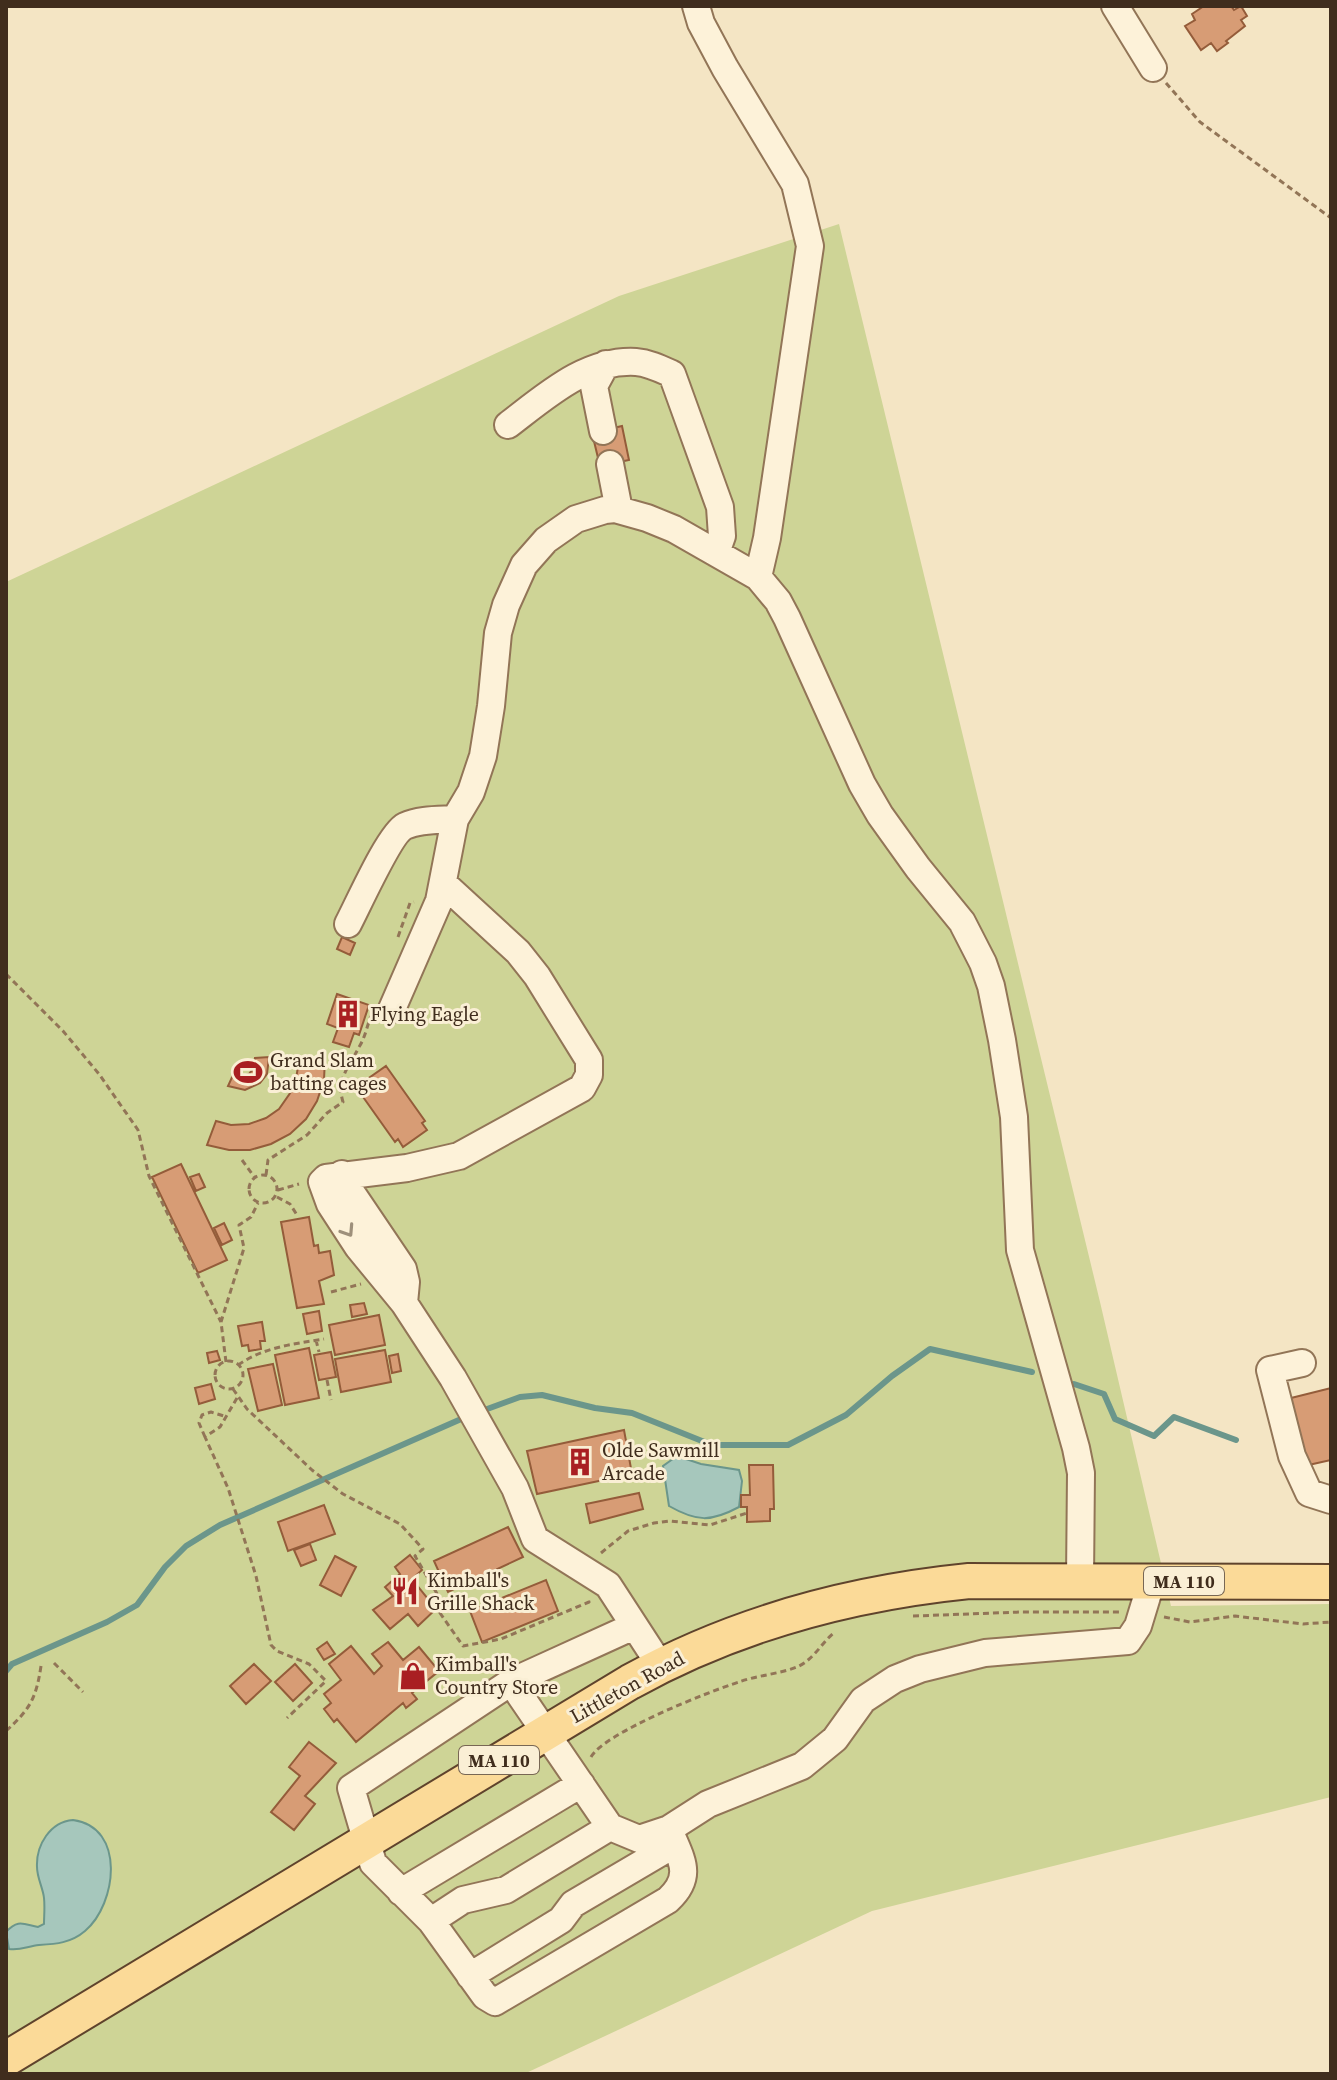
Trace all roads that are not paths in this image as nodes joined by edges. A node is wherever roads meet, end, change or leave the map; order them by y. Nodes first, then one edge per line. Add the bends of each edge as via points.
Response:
1 (696, 6) edge
2 (1115, 6) edge
3 (1153, 68) road end
4 (606, 364) junction
5 (508, 425) dead end
6 (603, 431) dead end
7 (610, 464) dead end
8 (619, 510) junction
9 (716, 553) junction
10 (758, 577) junction
11 (455, 819) junction
12 (440, 896) junction
13 (348, 924) dead end
14 (382, 1011) road end
15 (342, 1174) junction
16 (404, 1303) junction
17 (1302, 1363) dead end
18 (1331, 1500) edge
19 (1080, 1580) junction
20 (1152, 1580) junction
21 (1331, 1582) edge
22 (634, 1626) junction
23 (660, 1665) junction
24 (511, 1682) junction
25 (545, 1733) junction
26 (581, 1784) junction
27 (610, 1827) junction
28 (672, 1837) junction
29 (366, 1841) junction
30 (401, 1892) junction
31 (431, 1921) junction
32 (470, 1976) junction
33 (6, 2059) edge

1 - 10 lane via 725,68 795,184 810,246
2 - 3 lane
4 - 5 lane via 576,377
4 - 6 lane via 594,386
4 - 9 lane via 637,362 672,374 720,507 722,536
7 - 8 lane
8 - 9 lane via 674,529
8 - 11 lane via 591,513 566,525 546,540 518,576 498,633 483,756
9 - 10 lane
10 - 19 lane via 787,618 862,784 962,922 991,986 1014,1117 1020,1250 1081,1473
11 - 12 lane
11 - 13 lane via 401,828
12 - 14 lane
12 - 15 lane via 518,952 537,976 589,1060 587,1082 459,1156
15 - 16 lane via 403,1269
15 -> 16 lane via 326,1178 323,1187 358,1247
16 - 22 lane via 497,1454 535,1539 608,1585
17 - 18 lane via 1270,1370 1292,1456 1309,1493
19 - 20 main road, Littleton Road / MA 110
19 - 23 main road, Littleton Road / MA 110 via 969,1581 843,1600 772,1619
20 - 21 main road, Littleton Road / MA 110
20 - 28 lane via 1128,1641 985,1653 895,1679 863,1700 835,1739 802,1766 708,1804
22 - 23 lane
22 - 24 lane
23 - 25 main road, Littleton Road / MA 110
24 - 25 lane
24 - 29 lane via 351,1788
25 - 26 lane
25 - 29 main road, Littleton Road / MA 110
26 - 27 lane
26 - 30 lane
27 - 28 lane via 639,1839
27 - 31 lane via 506,1890 463,1900
28 - 32 lane via 573,1904 561,1920
28 - 32 lane via 685,1869 679,1890 668,1900 495,2002
29 - 30 lane via 373,1863
29 - 33 main road, Littleton Road / MA 110
30 - 31 lane
31 - 32 lane

